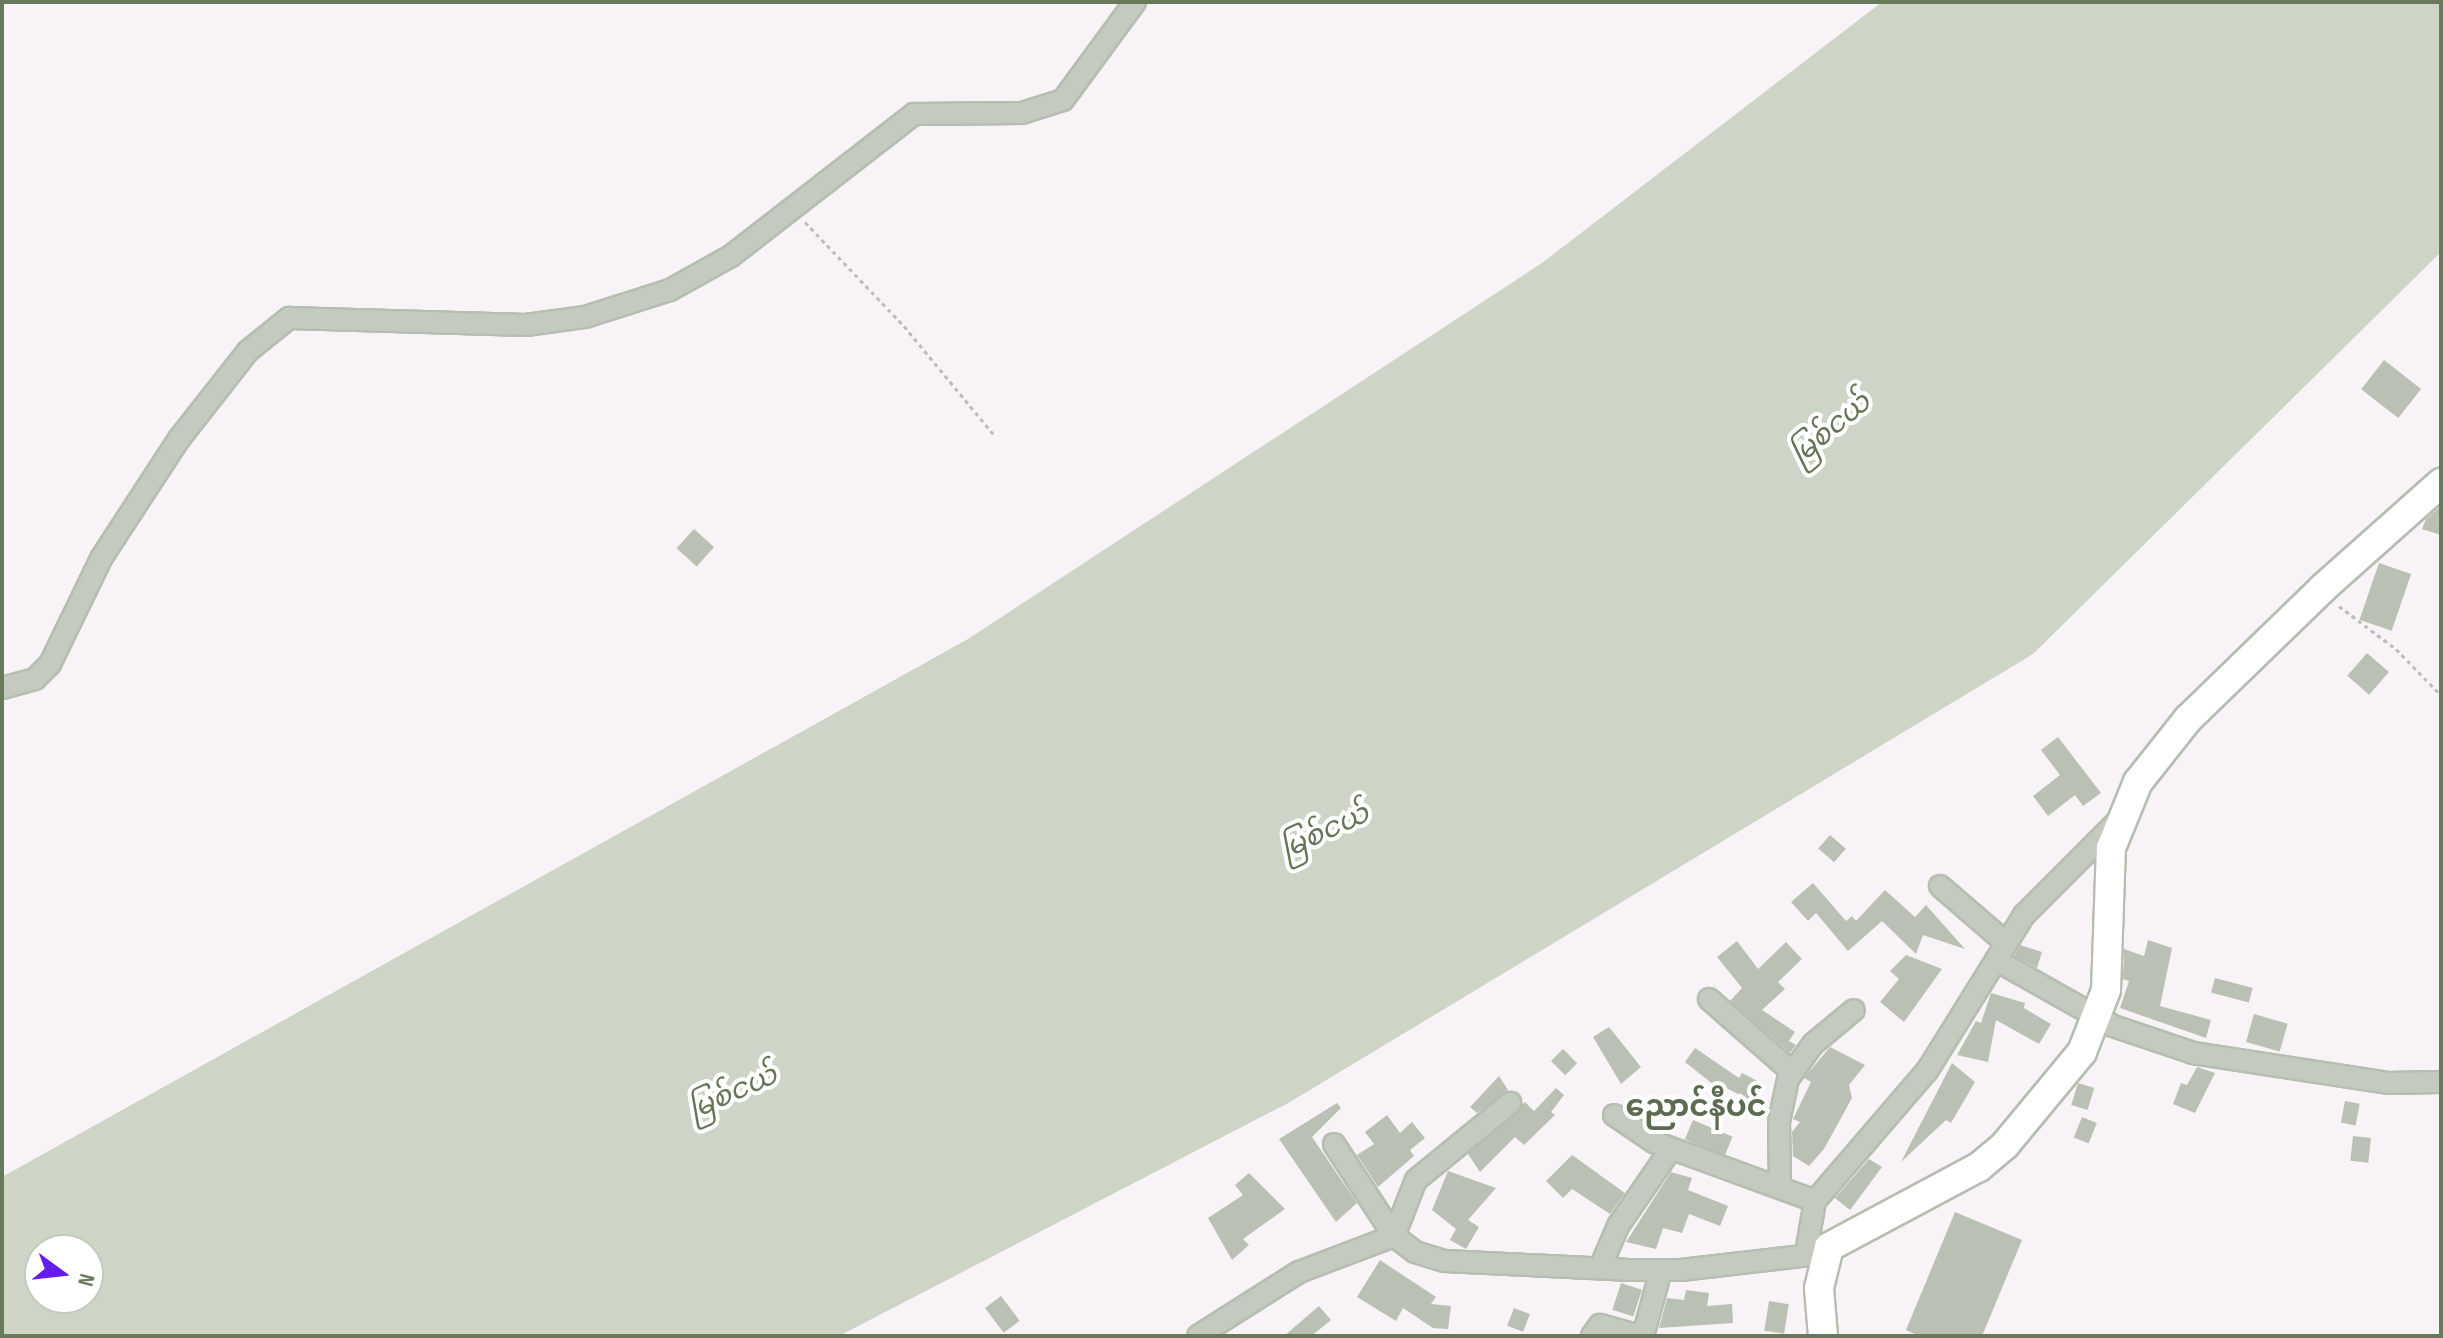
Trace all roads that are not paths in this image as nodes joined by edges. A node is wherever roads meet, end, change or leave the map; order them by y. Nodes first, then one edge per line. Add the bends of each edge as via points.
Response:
1 (1135, 2) edge
2 (2441, 483) edge
3 (2, 688) edge
4 (2119, 820) junction
5 (1940, 886) dead end
6 (2001, 951) junction
7 (1709, 999) dead end
8 (1854, 1010) dead end
9 (2098, 1016) junction
10 (1792, 1072) junction
11 (2441, 1082) edge
12 (1510, 1103) dead end
13 (1614, 1115) dead end
14 (1334, 1144) dead end
15 (1671, 1149) junction
16 (1780, 1185) junction
17 (1815, 1201) junction
18 (1394, 1236) junction
19 (1816, 1253) junction
20 (1600, 1268) junction
21 (1661, 1270) junction
22 (1198, 1336) edge
23 (1592, 1336) edge
24 (1642, 1336) edge
25 (1823, 1336) edge

1 - 3 street via 1063,100 1022,113 914,114 716,266 670,290 585,317 526,325 289,318 248,351 179,439 102,557 50,664 35,679
2 - 4 street via 2188,719 2138,782
4 - 6 street via 2038,898
4 - 9 street via 2111,848 2106,990
5 - 6 street
6 - 9 street
6 - 17 street via 1927,1071
7 - 10 street
8 - 10 street via 1813,1044
9 - 11 street via 2126,1031 2213,1057 2404,1085
9 - 19 street via 2082,1052 2005,1145 1979,1167
10 - 16 street via 1779,1122
12 - 18 street via 1416,1180
13 - 15 street
14 - 18 street
15 - 16 street
15 - 20 street via 1618,1226
16 - 17 street
17 - 19 street
18 - 20 street via 1415,1252 1445,1261
18 - 22 street via 1299,1272
19 - 21 street
19 - 25 street
20 - 21 street
21 - 24 street
23 - 24 street via 1600,1325

